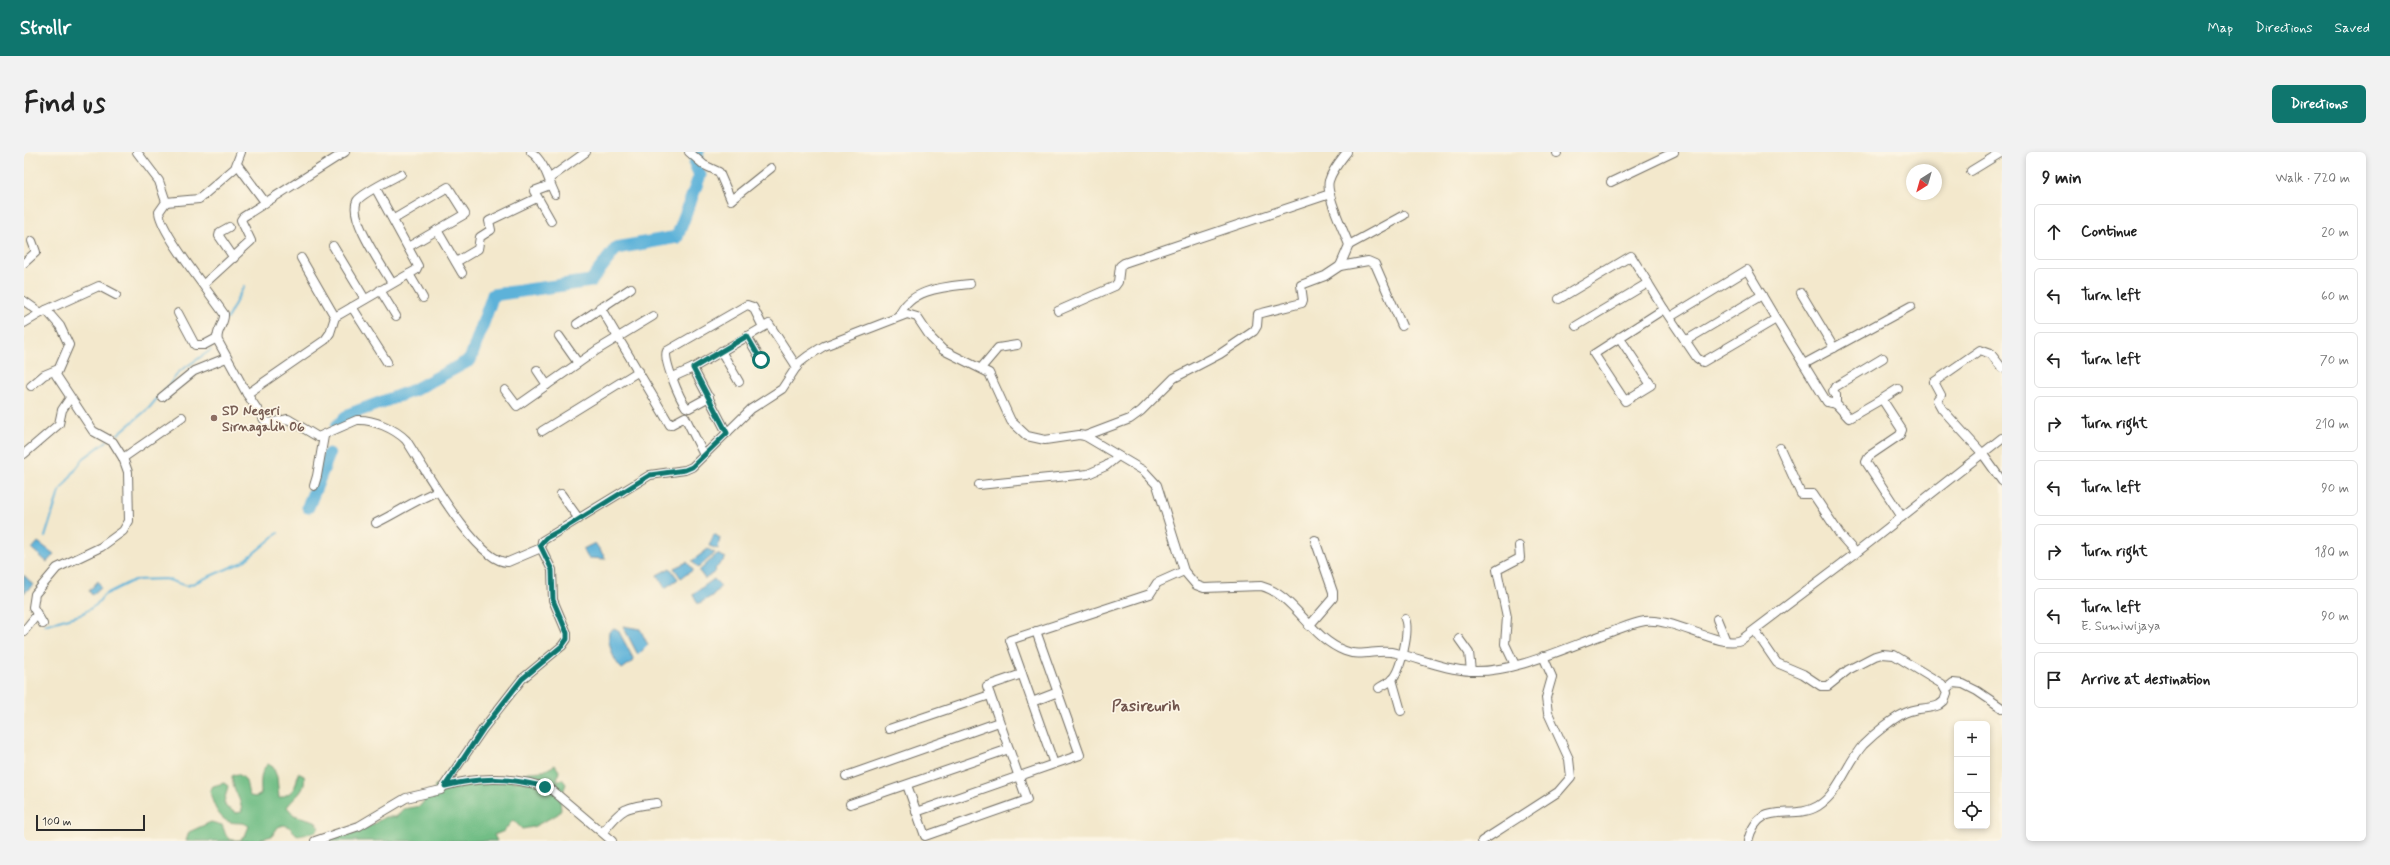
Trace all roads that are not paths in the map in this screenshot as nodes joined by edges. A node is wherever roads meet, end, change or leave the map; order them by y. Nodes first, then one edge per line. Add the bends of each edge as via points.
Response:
1 (137, 152) edge
2 (241, 152) edge
3 (345, 152) edge
4 (531, 152) edge
5 (586, 152) edge
6 (1347, 152) edge
7 (1674, 152) edge
8 (2002, 152) edge
9 (690, 153) edge
10 (237, 164) junction
11 (771, 168) dead end
12 (1971, 170) dead end
13 (401, 174) dead end
14 (550, 182) junction
15 (1611, 182) dead end
16 (376, 189) junction
17 (555, 194) dead end
18 (1330, 194) junction
19 (536, 198) junction
20 (166, 202) junction
21 (265, 202) junction
22 (1404, 215) dead end
23 (394, 219) junction
24 (551, 221) dead end
25 (230, 227) dead end
26 (437, 230) junction
27 (32, 242) dead end
28 (1349, 245) junction
29 (333, 246) dead end
30 (408, 247) junction
31 (234, 258) junction
32 (301, 258) dead end
33 (456, 262) junction
34 (24, 263) edge
35 (1340, 266) junction
36 (462, 273) dead end
37 (409, 274) junction
38 (392, 283) junction
39 (1648, 283) junction
40 (204, 284) junction
41 (970, 284) dead end
42 (631, 288) dead end
43 (380, 290) junction
44 (1801, 293) dead end
45 (1762, 295) junction
46 (116, 296) dead end
47 (423, 298) dead end
48 (364, 299) junction
49 (1559, 299) dead end
50 (24, 302) edge
51 (352, 306) junction
52 (1911, 306) dead end
53 (600, 307) junction
54 (1664, 309) junction
55 (43, 311) junction
56 (1058, 311) dead end
57 (178, 313) dead end
58 (396, 316) dead end
59 (653, 316) dead end
60 (899, 316) junction
61 (336, 317) junction
62 (1670, 317) junction
63 (1776, 319) junction
64 (24, 323) edge
65 (576, 324) dead end
66 (1402, 326) dead end
67 (1576, 326) dead end
68 (763, 327) junction
69 (559, 336) dead end
70 (619, 336) junction
71 (747, 336) junction
72 (1620, 337) junction
73 (216, 338) junction
74 (1685, 341) junction
75 (1017, 345) dead end
76 (1834, 348) junction
77 (721, 351) junction
78 (226, 358) junction
79 (1883, 358) dead end
80 (761, 360) dead end
81 (387, 362) dead end
82 (578, 363) junction
83 (1804, 364) junction
84 (797, 367) junction
85 (693, 368) junction
86 (981, 368) junction
87 (2002, 368) edge
88 (56, 370) junction
89 (537, 370) dead end
90 (639, 371) junction
91 (673, 377) junction
92 (739, 382) dead end
93 (547, 385) junction
94 (31, 386) dead end
95 (1835, 386) junction
96 (1898, 389) dead end
97 (505, 390) dead end
98 (247, 394) junction
99 (1822, 394) junction
100 (162, 397) dead end
101 (709, 397) junction
102 (70, 398) junction
103 (1882, 399) junction
104 (1836, 404) junction
105 (182, 418) dead end
106 (542, 431) dead end
107 (727, 433) junction
108 (324, 436) junction
109 (1085, 436) junction
110 (2002, 438) edge
111 (1780, 448) dead end
112 (1982, 453) junction
113 (24, 454) edge
114 (704, 455) junction
115 (1117, 456) junction
116 (123, 458) junction
117 (2002, 481) edge
118 (978, 485) dead end
119 (314, 486) dead end
120 (438, 492) junction
121 (561, 494) dead end
122 (1902, 517) junction
123 (579, 520) junction
124 (376, 523) dead end
125 (1315, 540) dead end
126 (1519, 546) dead end
127 (541, 548) junction
128 (1856, 553) junction
129 (1184, 571) junction
130 (35, 618) junction
131 (1405, 619) dead end
132 (1717, 619) dead end
133 (43, 624) dead end
134 (1309, 626) junction
135 (26, 629) edge
136 (1036, 631) junction
137 (1755, 631) junction
138 (1459, 639) dead end
139 (1726, 641) junction
140 (1402, 655) junction
141 (1543, 656) junction
142 (1515, 665) junction
143 (1471, 672) junction
144 (1022, 674) junction
145 (1392, 679) junction
146 (1379, 688) dead end
147 (1946, 688) junction
148 (1058, 692) junction
149 (990, 695) junction
150 (1032, 702) junction
151 (2002, 708) edge
152 (1401, 711) dead end
153 (999, 722) junction
154 (889, 729) dead end
155 (1009, 749) junction
156 (1054, 764) junction
157 (846, 776) dead end
158 (1019, 776) junction
159 (907, 785) junction
160 (445, 786) junction
161 (657, 803) dead end
162 (850, 804) dead end
163 (916, 812) junction
164 (603, 832) junction
165 (315, 841) edge
166 (612, 841) edge
167 (1482, 841) edge
168 (1748, 841) edge

1 - 20 street via 158,181
2 - 10 street
3 - 21 street
4 - 14 street via 536,155
5 - 14 street
6 - 18 street via 1328,182
7 - 15 street
8 - 12 street
9 - 11 street via 700,162 719,172 731,200
10 - 20 street via 226,178 199,199
10 - 21 street
13 - 16 street
14 - 17 street
14 - 19 street via 534,191
16 - 23 street
16 - 38 street via 358,200 355,215
18 - 28 street
18 - 56 street via 1124,263 1120,266 1115,286
19 - 24 street via 543,205
19 - 33 street via 489,221 491,230 480,237 478,249
20 - 40 street via 158,212 162,222 182,256
21 - 31 street via 241,219 251,241
22 - 28 street
23 - 26 street via 448,187 465,214
23 - 30 street
25 - 31 street via 218,236
26 - 30 street
26 - 33 street
27 - 34 street via 36,252
28 - 35 street
29 - 48 street
30 - 37 street via 418,266
31 - 40 street
32 - 61 street
33 - 36 street
35 - 66 street via 1368,261 1375,264
35 - 109 street via 1325,276 1301,285 1302,303 1258,314 1254,331 1220,354 1174,378 1130,419
37 - 38 street
37 - 47 street
38 - 43 street
39 - 49 street via 1631,256
39 - 54 street
39 - 67 street
40 - 73 street via 224,314
41 - 60 street via 947,286 922,294 906,304
42 - 53 street
43 - 48 street
43 - 58 street
44 - 76 street
45 - 62 street via 1747,270
45 - 63 street
45 - 74 street
46 - 55 street via 99,286
48 - 51 street
50 - 55 street
51 - 61 street
51 - 81 street
52 - 76 street
53 - 65 street
53 - 70 street
54 - 62 street
54 - 72 street
55 - 64 street
55 - 88 street via 60,326 68,342
57 - 73 street via 195,345 204,345
59 - 70 street
60 - 84 street via 824,346
60 - 86 street via 914,315 939,347
61 - 98 street via 325,340
62 - 74 street
63 - 74 street via 1703,362 1696,358
63 - 83 street
68 - 71 street
68 - 84 street via 771,325
68 - 91 street via 750,304 734,311 667,351 665,358
69 - 82 street
70 - 82 street
70 - 90 street
71 - 77 street
71 - 80 street
72 - 72 street via 1651,385 1625,401 1594,354
73 - 78 street
75 - 86 street via 998,348
76 - 83 street
77 - 85 street
77 - 92 street
78 - 98 street
78 - 100 street via 194,371
79 - 95 street
82 - 93 street
83 - 99 street
84 - 107 street via 782,389 759,402
85 - 91 street
85 - 101 street
86 - 109 street via 994,380 1011,421 1027,436 1045,440
87 - 112 street via 1991,354 1980,350 1934,382 1941,395 1936,400 1939,405
88 - 94 street
88 - 102 street via 57,379
89 - 93 street
90 - 106 street
90 - 114 street via 670,425 685,417
91 - 101 street via 676,389 686,407 689,408
93 - 97 street via 517,406
95 - 99 street
95 - 104 street via 1833,391 1836,395
96 - 103 street
98 - 108 street via 268,422 288,419 313,435
99 - 104 street via 1827,402
101 - 107 street
102 - 113 street via 62,410 58,424
102 - 116 street via 92,431 113,442
103 - 104 street via 1849,418
103 - 122 street via 1902,430 1900,435 1869,456 1866,462
105 - 116 street
107 - 114 street
108 - 119 street
108 - 120 street via 357,420 394,431 406,440
109 - 115 street
110 - 112 street
111 - 128 street via 1801,494 1813,494 1841,536
112 - 117 street
112 - 122 street
114 - 123 street via 685,470 650,475
115 - 118 street via 1106,466 1088,474
115 - 129 street via 1144,471 1157,485
116 - 130 street via 128,472 130,501 127,527 101,547 57,568 32,598
120 - 124 street via 427,495
120 - 127 street via 464,528 499,560 513,560
121 - 123 street
122 - 128 street
123 - 127 street via 542,541
125 - 134 street via 1333,598
126 - 142 street via 1520,558 1496,570 1507,617 1505,644
127 - 160 street via 552,570 553,600 567,633 567,639 522,679 483,729
128 - 137 street
129 - 134 street via 1196,585 1204,588 1268,588 1281,595
129 - 136 street via 1157,582 1150,594
130 - 133 street
130 - 135 street
131 - 140 street via 1408,630
132 - 139 street
134 - 140 street via 1326,641 1345,651 1362,654 1390,652
136 - 144 street via 1010,640
136 - 148 street
137 - 139 street via 1737,642
137 - 147 street via 1777,663 1803,674 1821,686 1828,686 1848,670 1875,656 1889,654 1903,659
138 - 143 street via 1469,653
139 - 141 street via 1667,622 1645,621
140 - 143 street
140 - 145 street
141 - 142 street
141 - 167 street via 1552,677 1546,698 1548,713 1569,759 1570,777 1558,792
142 - 143 street
144 - 149 street via 987,686
144 - 150 street
145 - 146 street
145 - 152 street
147 - 151 street via 1953,683 1963,684
147 - 168 street via 1946,697 1939,705 1904,713 1871,738 1857,753 1822,803 1806,811 1780,812 1765,816 1751,829
148 - 150 street
148 - 156 street via 1080,755
149 - 153 street
149 - 154 street
150 - 156 street
153 - 155 street
153 - 157 street
155 - 158 street
155 - 159 street
156 - 158 street
158 - 163 street
158 - 163 street via 1027,800 940,831 925,836
159 - 162 street
159 - 163 street
160 - 164 street via 461,782 510,778 528,783 552,790
160 - 165 street via 434,793 416,794 406,798 359,826
161 - 164 street via 625,808 614,817
164 - 166 street

